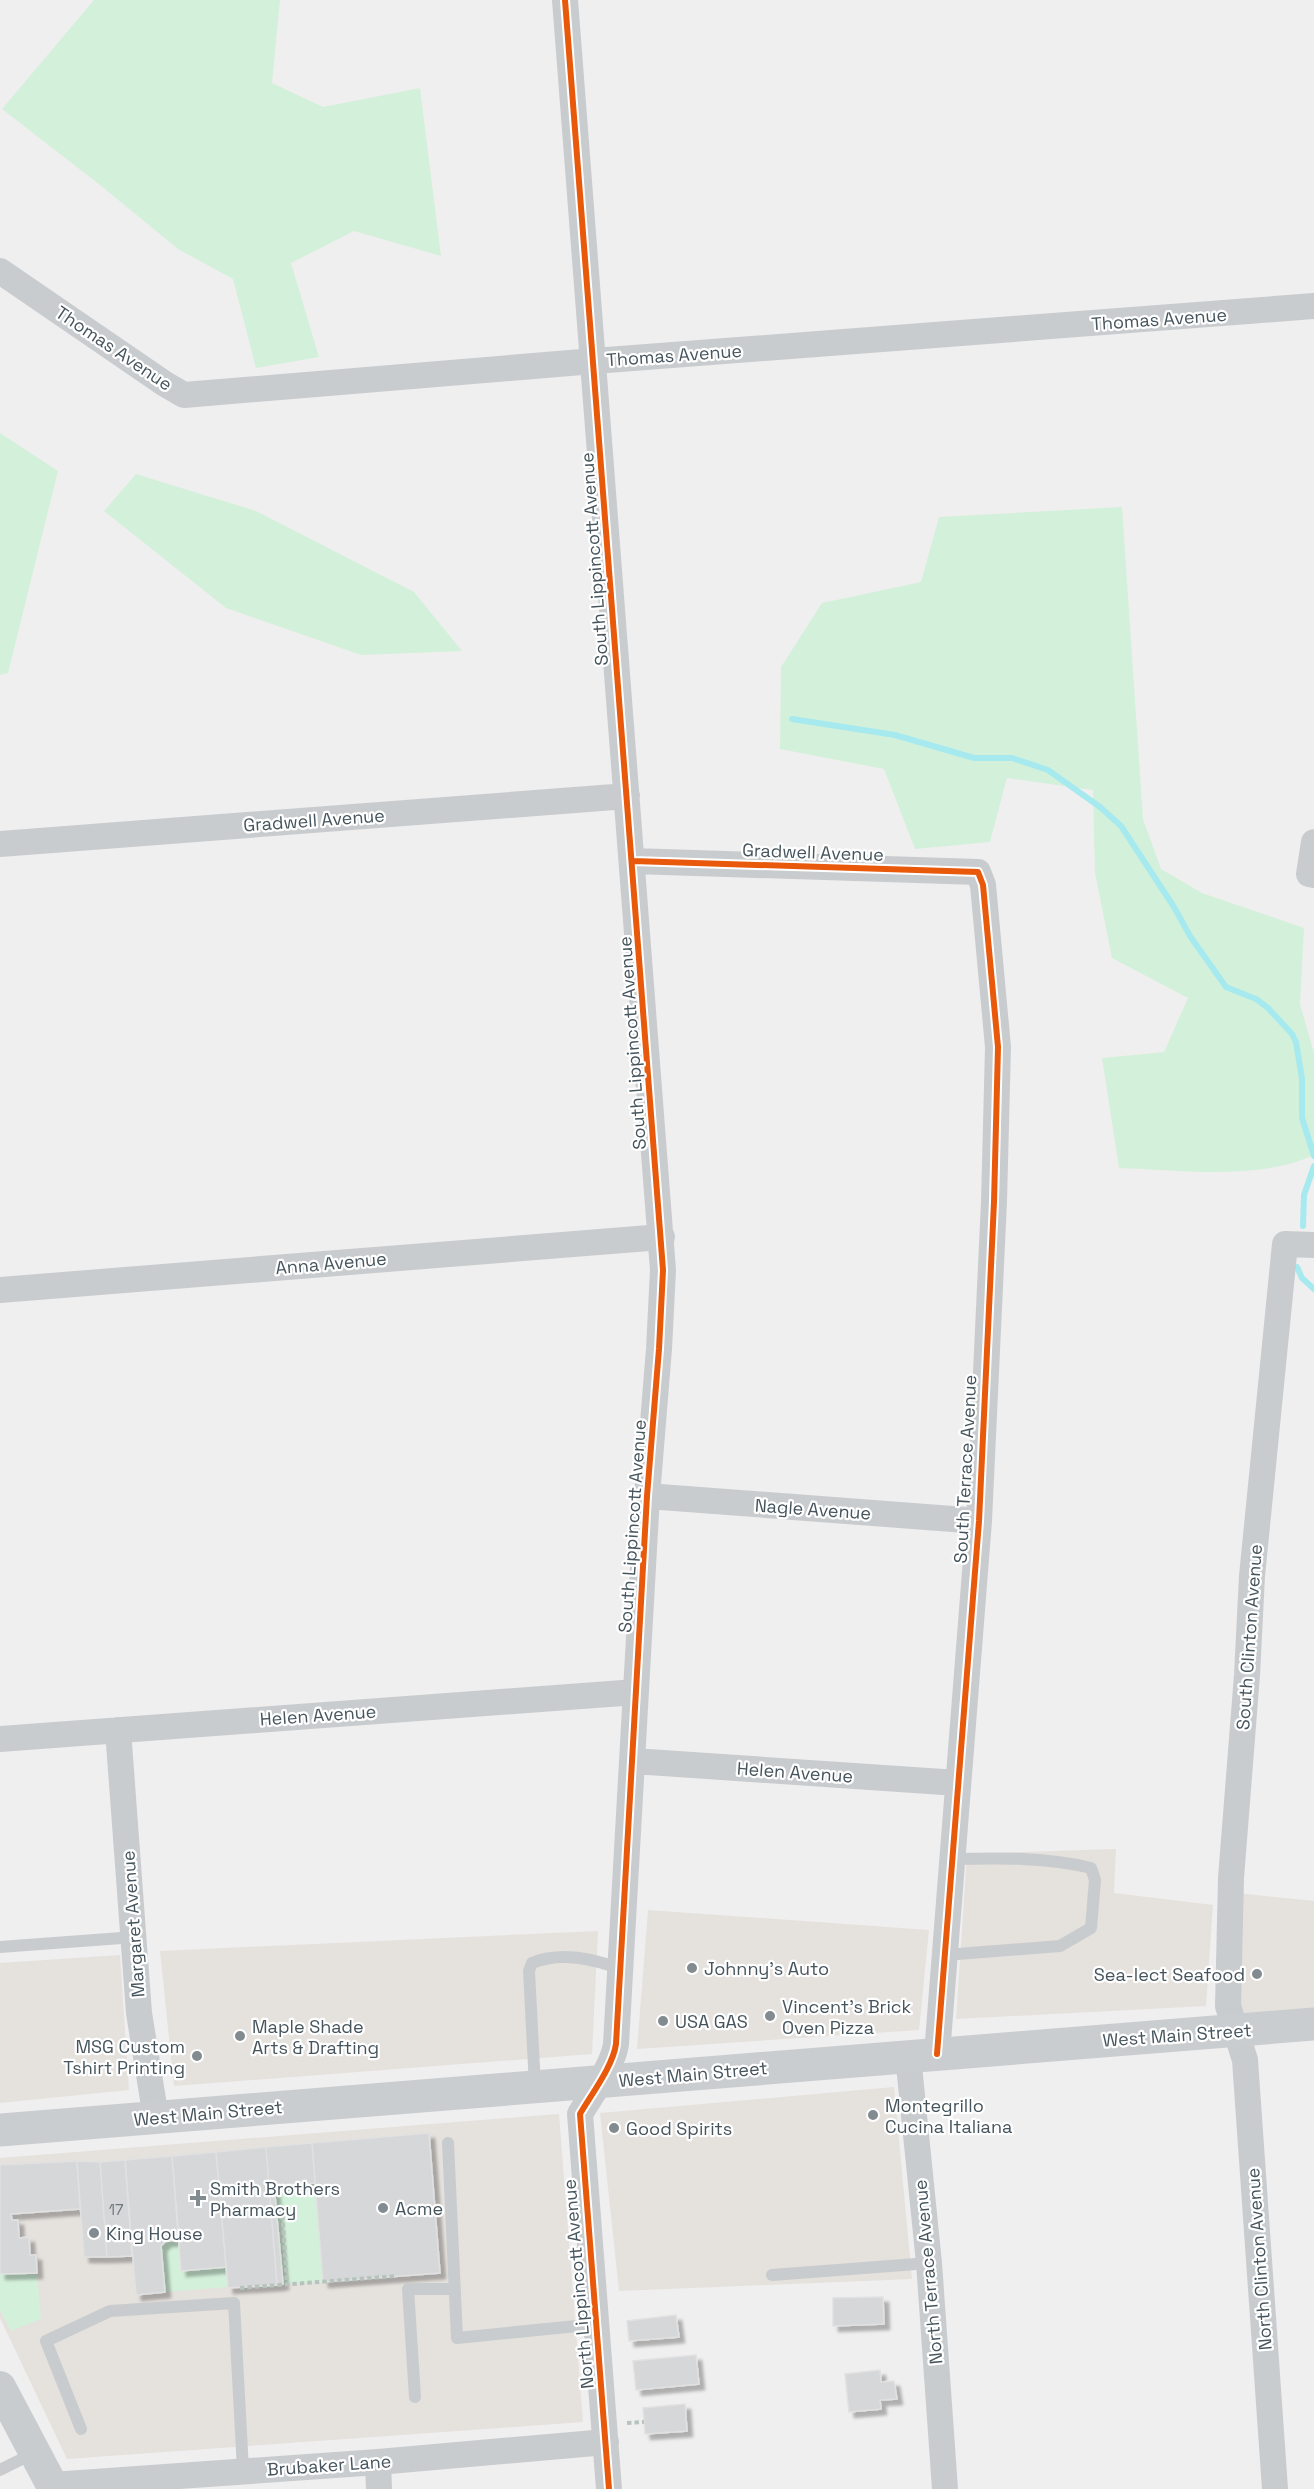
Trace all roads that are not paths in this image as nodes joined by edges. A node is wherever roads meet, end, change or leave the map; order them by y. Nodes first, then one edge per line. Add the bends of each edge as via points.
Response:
1 (565, 0) edge
2 (0, 271) edge
3 (1314, 306) edge
4 (594, 361) junction
5 (627, 796) junction
6 (1314, 843) edge
7 (0, 844) edge
8 (633, 861) junction
9 (1312, 874) edge
10 (983, 885) joint
11 (662, 1237) junction
12 (1314, 1245) edge
13 (0, 1290) edge
14 (647, 1496) junction
15 (979, 1521) junction
16 (636, 1692) junction
17 (118, 1730) junction
18 (0, 1739) edge
19 (633, 1761) junction
20 (958, 1783) junction
21 (952, 1859) junction
22 (135, 1937) junction
23 (0, 1947) edge
24 (945, 1955) junction
25 (621, 1969) junction
26 (1314, 2024) edge
27 (1236, 2031) junction
28 (923, 2055) junction
29 (599, 2081) junction
30 (535, 2087) junction
31 (156, 2118) junction
32 (0, 2130) edge
33 (448, 2143) dead end
34 (929, 2263) junction
35 (772, 2275) dead end
36 (454, 2289) junction
37 (597, 2324) junction
38 (0, 2387) edge
39 (415, 2397) dead end
40 (81, 2429) dead end
41 (606, 2442) junction
42 (35, 2453) junction
43 (378, 2462) junction
44 (0, 2470) edge
45 (243, 2470) junction
46 (53, 2487) edge
47 (379, 2489) edge
48 (609, 2489) edge
49 (945, 2489) edge
50 (1275, 2489) edge

1 - 4 street, South Lippincott Avenue
2 - 4 street, Thomas Avenue via 184,395
3 - 4 street, Thomas Avenue
4 - 5 street, South Lippincott Avenue
5 - 7 street, Gradwell Avenue
5 - 8 street, South Lippincott Avenue
6 - 9 street
8 - 10 street, Gradwell Avenue via 978,872
8 - 11 street, South Lippincott Avenue
10 - 15 street, South Terrace Avenue via 998,1047
11 - 13 street, Anna Avenue
11 - 14 street, South Lippincott Avenue via 659,1349
12 - 27 street, South Clinton Avenue via 1285,1244 1252,1576 1232,1863 1228,2006
14 - 15 street, Nagle Avenue
14 - 16 street, South Lippincott Avenue
15 - 20 street, South Terrace Avenue
16 - 17 street, Helen Avenue
16 - 19 street, South Lippincott Avenue
17 - 18 street, Helen Avenue
17 - 22 street, Margaret Avenue
19 - 20 street, Helen Avenue
19 - 25 street, South Lippincott Avenue
20 - 21 street, South Terrace Avenue
21 - 24 street, South Terrace Avenue
21 - 24 lane via 1073,1863 1091,1868 1095,1880 1091,1928 1060,1946
22 - 23 lane
22 - 31 street, Margaret Avenue via 141,2030
24 - 28 street, South Terrace Avenue
25 - 29 street, South Lippincott Avenue via 615,2051
25 - 30 lane via 589,1958 544,1958 532,1963 529,1971
26 - 27 main road, West Main Street
27 - 28 main road, West Main Street
27 - 50 street, North Clinton Avenue via 1245,2060
28 - 29 main road, West Main Street
28 - 34 street, North Terrace Avenue
29 - 30 main road, West Main Street
29 - 37 street, North Lippincott Avenue via 580,2114
30 - 31 main road, West Main Street
31 - 32 main road, West Main Street
33 - 36 lane
34 - 35 lane
34 - 49 street, North Terrace Avenue
36 - 37 lane via 457,2338
36 - 39 lane via 408,2289
37 - 41 street, North Lippincott Avenue
38 - 42 street
40 - 45 lane via 46,2341 110,2311 234,2303
41 - 43 street, Brubaker Lane
41 - 48 street, North Lippincott Avenue
42 - 44 lane
42 - 46 street
43 - 45 street, Brubaker Lane
43 - 47 street
45 - 46 street, Brubaker Lane

